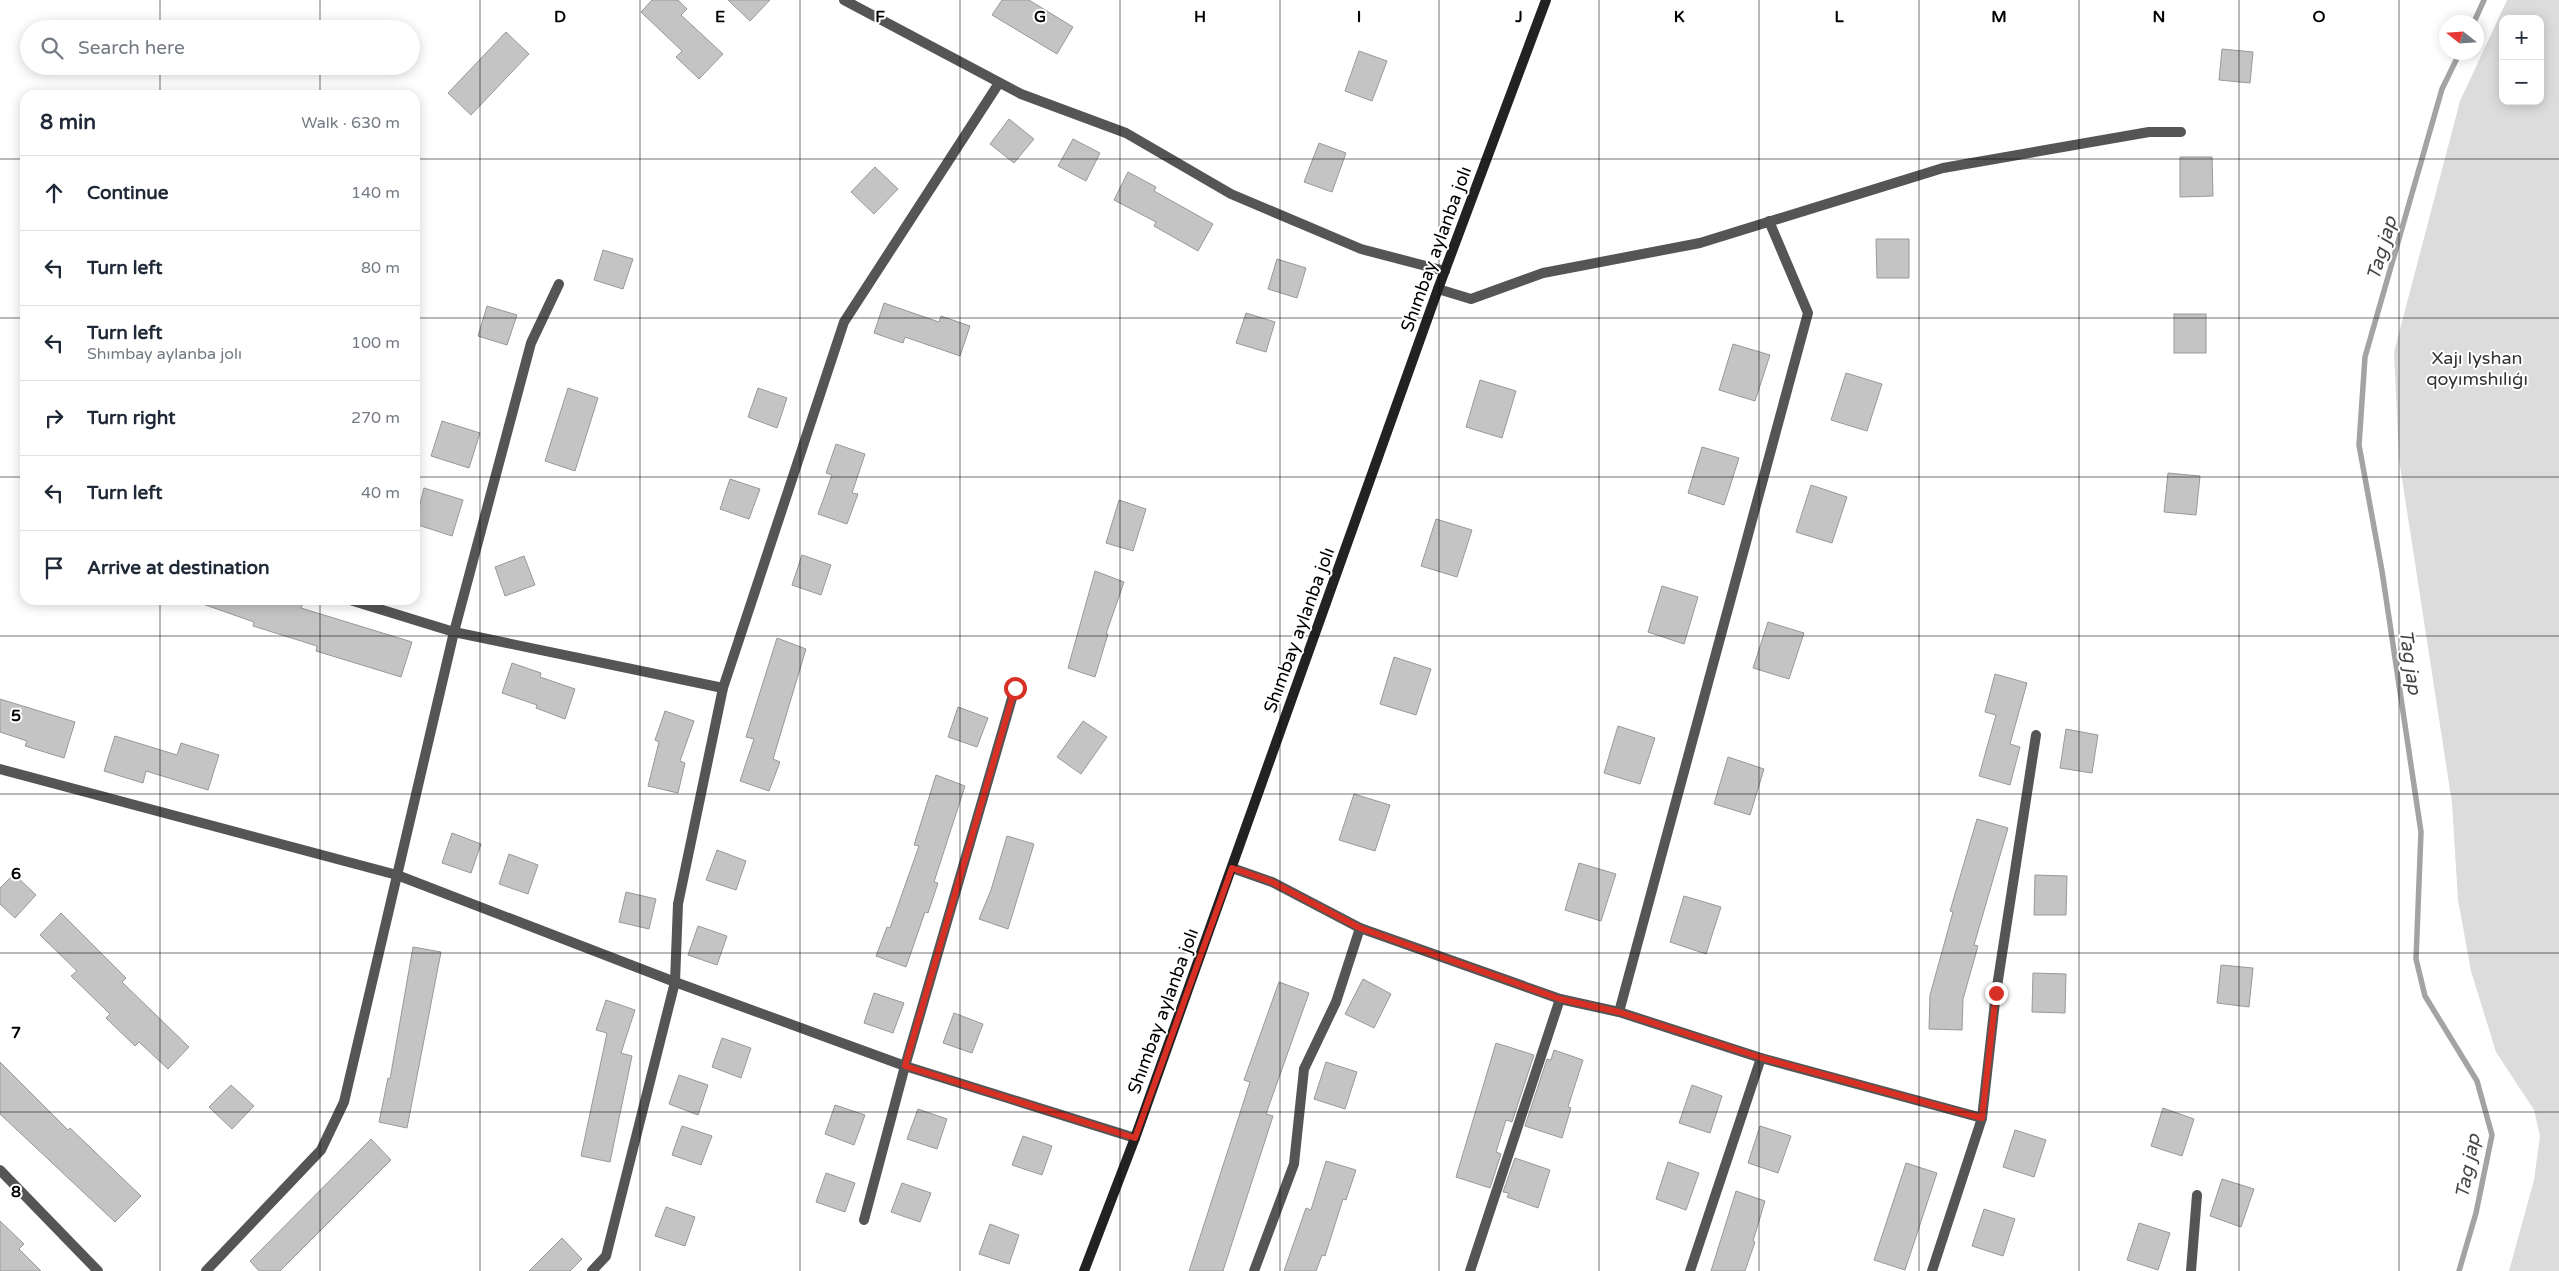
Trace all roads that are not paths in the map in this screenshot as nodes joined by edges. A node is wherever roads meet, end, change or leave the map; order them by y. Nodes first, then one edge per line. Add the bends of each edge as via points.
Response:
1 (844, 0) edge
2 (1546, 0) edge
3 (999, 83) junction
4 (2181, 132) dead end
5 (1769, 221) junction
6 (1444, 272) junction
7 (559, 284) dead end
8 (1438, 289) junction
9 (366, 605) edge
10 (454, 632) junction
11 (723, 688) junction
12 (1015, 688) dead end
13 (2036, 735) dead end
14 (0, 769) edge
15 (1232, 868) junction
16 (397, 875) junction
17 (1360, 928) junction
18 (675, 982) junction
19 (1560, 999) junction
20 (1619, 1012) junction
21 (1762, 1058) junction
22 (905, 1066) junction
23 (1982, 1118) junction
24 (1135, 1138) junction
25 (0, 1170) edge
26 (2197, 1195) dead end
27 (864, 1220) dead end
28 (98, 1271) edge
29 (206, 1271) edge
30 (592, 1271) edge
31 (1084, 1271) edge
32 (1254, 1271) edge
33 (1470, 1271) edge
34 (1690, 1271) edge
35 (1932, 1271) edge
36 (2190, 1271) edge

1 - 3 street
2 - 6 main road, Shımbay aylanba jolı
3 - 6 street via 1020,94 1126,133 1240,198 1361,249
3 - 11 street via 844,322
4 - 5 street via 2149,132 1942,168
5 - 8 street via 1700,243 1543,273 1471,299
5 - 20 street via 1808,313
6 - 8 main road, Shımbay aylanba jolı
7 - 10 street via 531,343
8 - 15 main road, Shımbay aylanba jolı
9 - 10 street
10 - 11 street
10 - 16 street
11 - 18 street via 678,904
12 - 22 street
13 - 23 street via 1996,993
14 - 16 street
15 - 17 street via 1272,882
15 - 24 main road, Shımbay aylanba jolı
16 - 18 street
16 - 29 street via 344,1102 325,1142
17 - 19 street
17 - 32 street via 1336,1002 1304,1069 1294,1164
18 - 22 street
18 - 30 street via 606,1256
19 - 20 street
19 - 33 street
20 - 21 street
21 - 23 street
21 - 34 street
22 - 24 street
22 - 27 street
23 - 35 street
24 - 31 main road, Shımbay aylanba jolı
25 - 28 street
26 - 36 street

